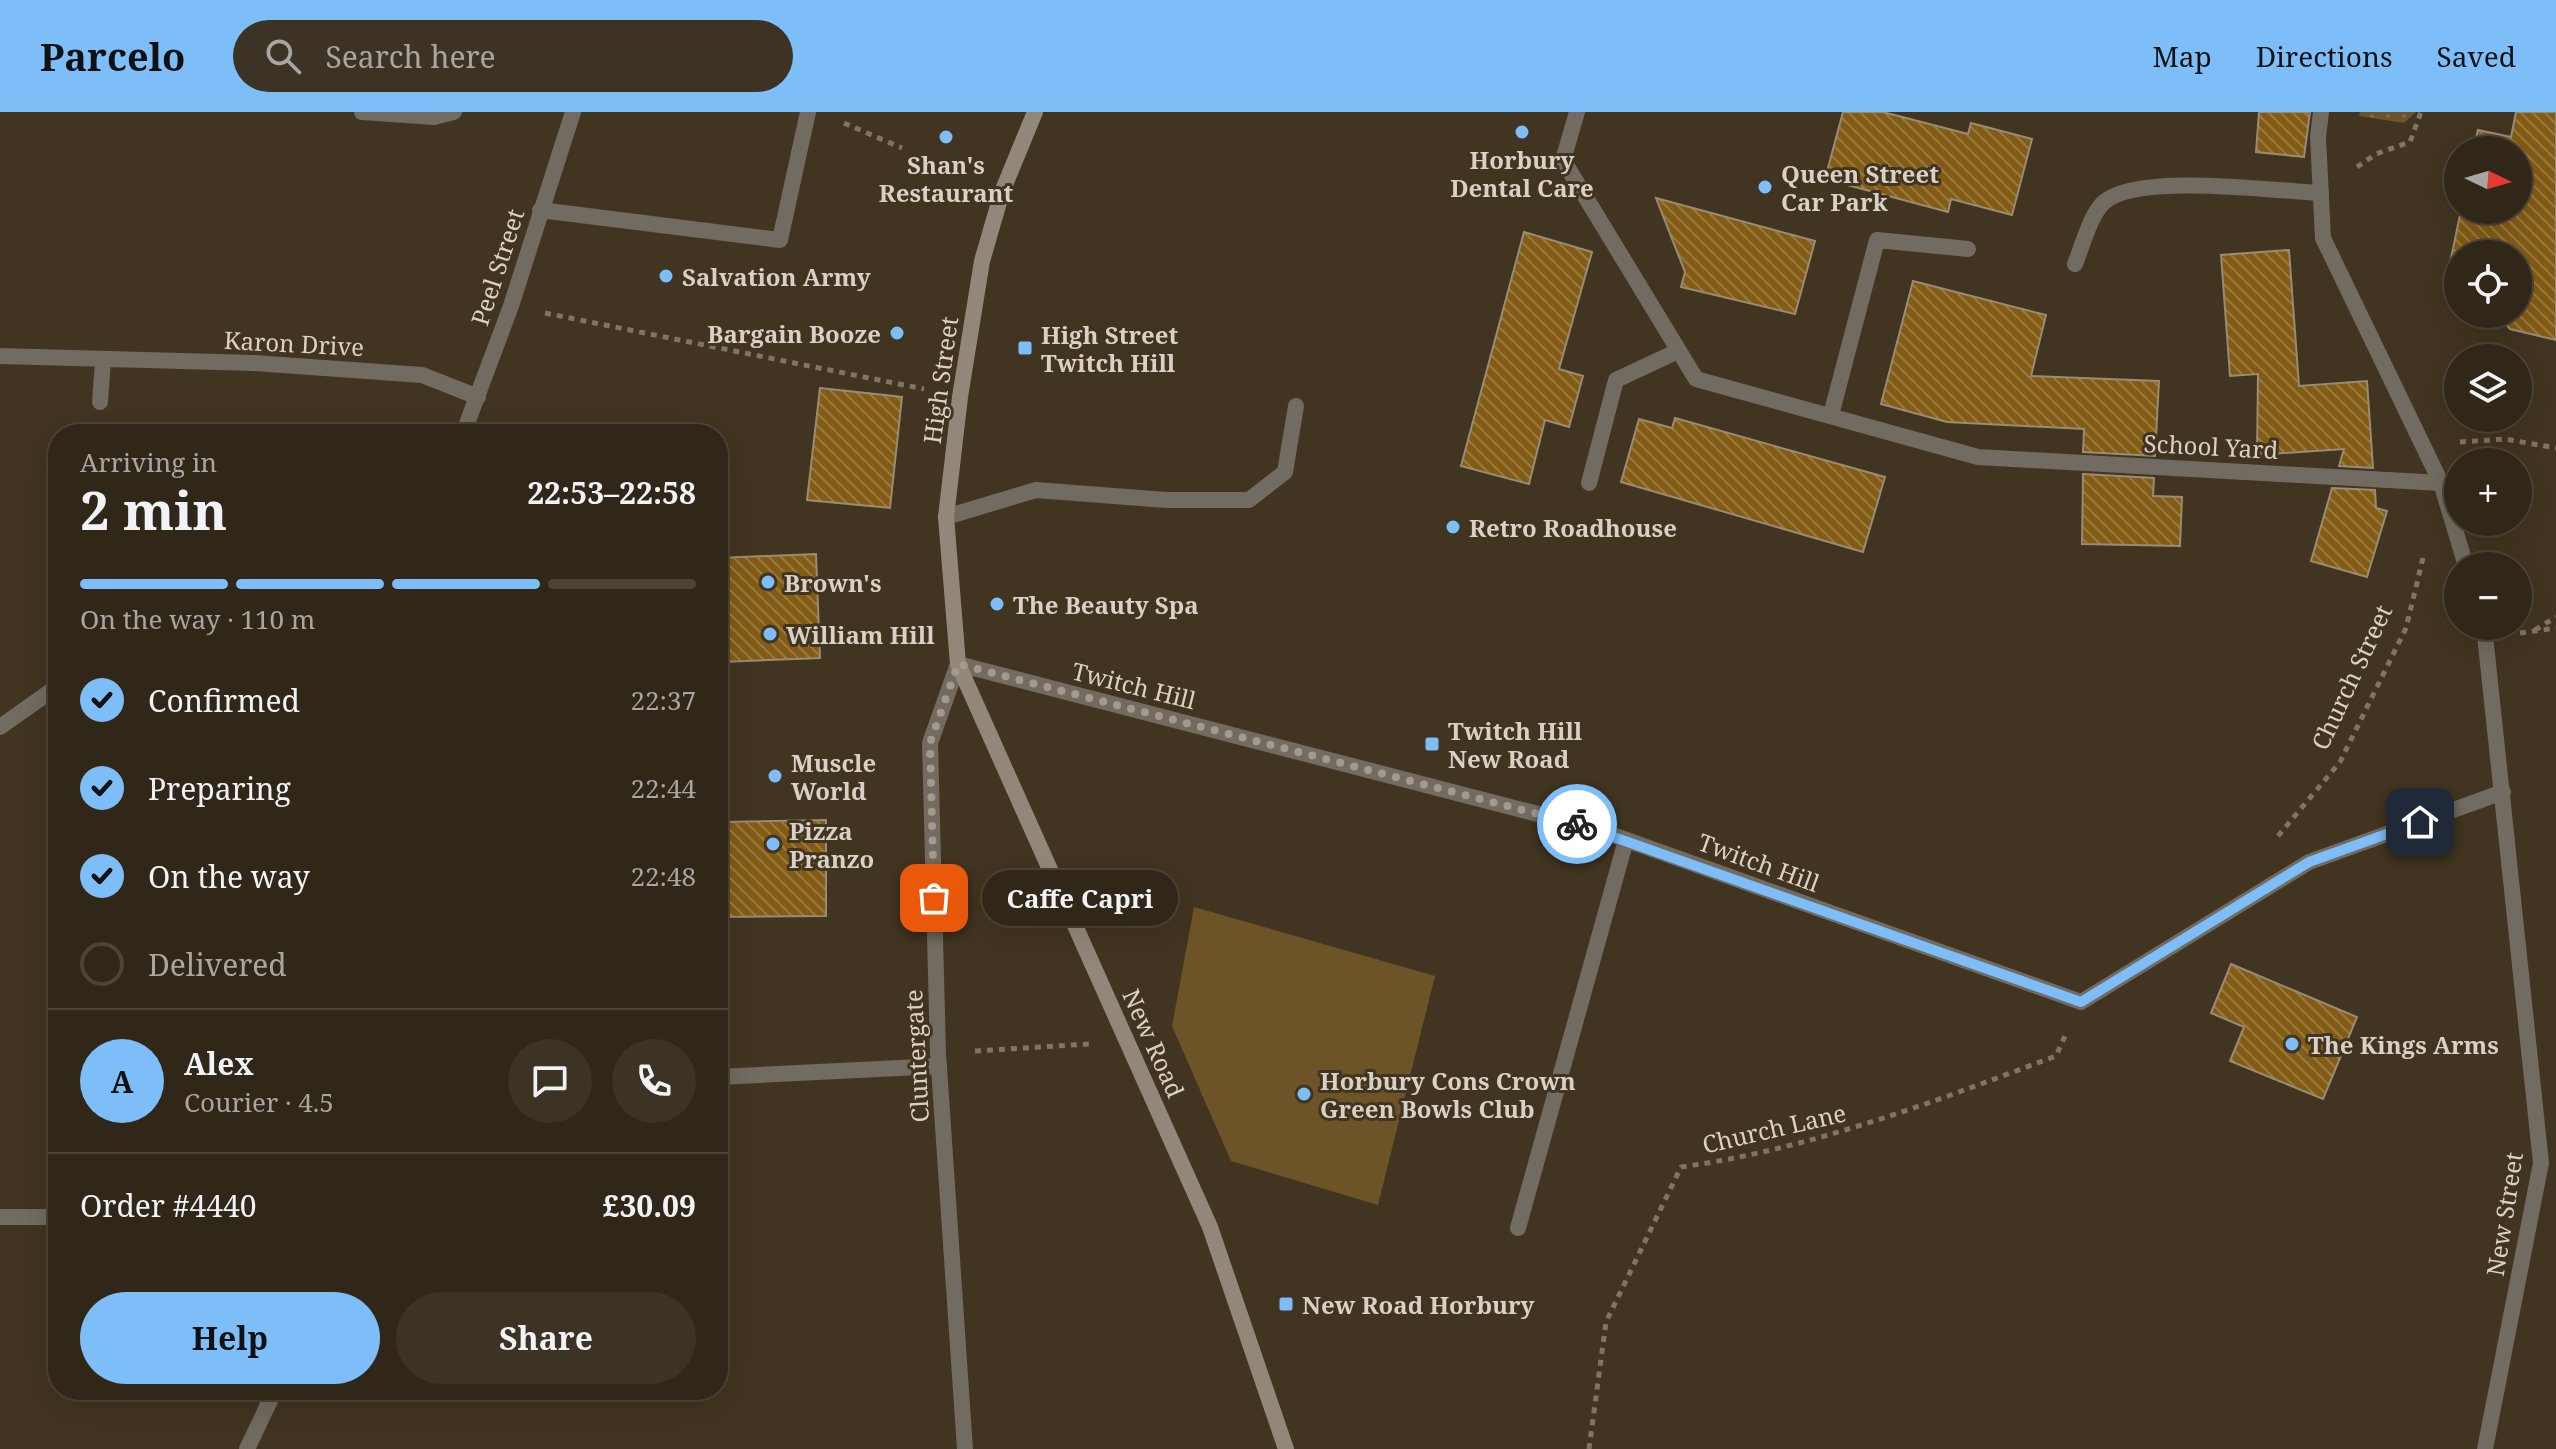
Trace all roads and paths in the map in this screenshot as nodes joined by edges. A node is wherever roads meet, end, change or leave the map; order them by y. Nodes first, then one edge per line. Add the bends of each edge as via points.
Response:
1 (362, 112) edge
2 (454, 112) edge
3 (573, 112) edge
4 (808, 112) edge
5 (1035, 112) edge
6 (1577, 112) edge
7 (2321, 112) edge
8 (2421, 112) edge
9 (833, 118) dead end
10 (902, 148) dead end
11 (2321, 193) junction
12 (540, 210) junction
13 (1968, 249) dead end
14 (2075, 264) dead end
15 (511, 306) junction
16 (1678, 351) junction
17 (0, 356) edge
18 (103, 361) junction
19 (478, 397) junction
20 (960, 397) junction
21 (100, 402) dead end
22 (1296, 406) dead end
23 (1831, 415) junction
24 (467, 424) edge
25 (2423, 444) junction
26 (2556, 448) edge
27 (1589, 483) dead end
28 (2441, 483) junction
29 (946, 517) junction
30 (2462, 552) edge
31 (2424, 556) dead end
32 (2556, 617) edge
33 (2534, 631) dead end
34 (2486, 640) edge
35 (958, 664) junction
36 (48, 693) edge
37 (0, 727) edge
38 (2503, 792) junction
39 (1626, 840) junction
40 (2272, 843) dead end
41 (2081, 1002) junction
42 (1127, 1042) junction
43 (938, 1060) junction
44 (728, 1076) edge
45 (2549, 1162) edge
46 (0, 1217) edge
47 (48, 1217) edge
48 (1518, 1228) dead end
49 (270, 1400) edge
50 (247, 1449) edge
51 (965, 1449) edge
52 (1286, 1449) edge
53 (1589, 1449) edge
54 (2485, 1449) edge

1 - 2 street via 434,117
3 - 12 street, Peel Street
4 - 12 street via 780,240
5 - 20 main road, High Street via 1002,192 982,261
6 - 16 street, School Yard via 1563,160
7 - 11 street
8 - 11 path via 2410,142 2376,154
9 - 10 path
11 - 14 street via 2159,185 2126,190 2102,204
11 - 25 street via 2323,238
12 - 15 street, Peel Street
13 - 23 street via 1877,240
15 - 19 street, Peel Street
15 - 20 path
16 - 23 street, School Yard via 1696,379
16 - 27 street via 1616,380
17 - 18 street, Karon Drive
18 - 19 street, Karon Drive via 254,363 422,375
18 - 21 street
19 - 24 street, Peel Street
20 - 29 main road, High Street
22 - 29 street via 1285,472 1249,500 1036,490
23 - 28 street, School Yard via 1978,457
25 - 26 path via 2505,439
25 - 28 street
28 - 30 street
29 - 35 main road, High Street
31 - 40 path, Church Street via 2406,628 2340,762
32 - 33 path
34 - 38 street
35 - 39 street, Twitch Hill
35 - 42 main road, New Road
35 - 43 street, Cluntergate via 930,743
36 - 37 street
38 - 41 street via 2309,862
38 - 45 street, New Street
39 - 41 street, Twitch Hill
39 - 48 street
41 - 53 path, Church Lane via 2056,1056 1899,1115 1746,1158 1681,1167 1606,1322
42 - 43 path
42 - 52 main road, New Road via 1210,1227
43 - 44 street
43 - 51 street, Cluntergate
45 - 54 street, New Street
46 - 47 street
49 - 50 street

